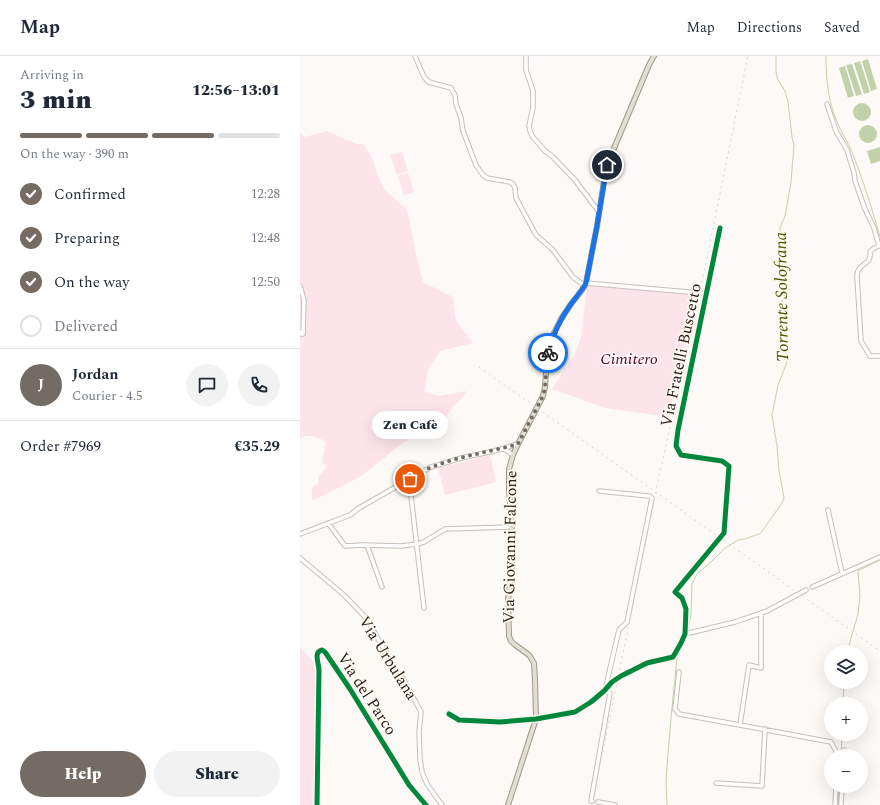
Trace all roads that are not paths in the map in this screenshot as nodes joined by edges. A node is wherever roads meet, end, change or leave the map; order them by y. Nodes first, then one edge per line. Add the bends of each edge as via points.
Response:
1 (415, 56) edge
2 (526, 56) edge
3 (653, 57) edge
4 (827, 104) dead end
5 (599, 212) junction
6 (720, 228) dead end
7 (585, 284) junction
8 (300, 286) edge
9 (707, 294) junction
10 (300, 332) edge
11 (880, 356) edge
12 (518, 444) junction
13 (501, 449) junction
14 (513, 455) junction
15 (400, 484) junction
16 (599, 491) dead end
17 (828, 510) dead end
18 (328, 523) junction
19 (512, 527) junction
20 (300, 534) edge
21 (417, 544) junction
22 (367, 545) junction
23 (880, 557) edge
24 (300, 558) edge
25 (842, 574) junction
26 (382, 587) dead end
27 (812, 587) dead end
28 (806, 590) dead end
29 (424, 608) dead end
30 (761, 613) junction
31 (687, 634) junction
32 (679, 672) dead end
33 (604, 691) junction
34 (449, 714) dead end
35 (536, 719) junction
36 (740, 725) junction
37 (765, 729) junction
38 (834, 749) edge
39 (716, 783) dead end
40 (836, 793) edge
41 (842, 793) edge
42 (592, 801) dead end
43 (598, 802) dead end
44 (316, 805) edge
45 (426, 805) edge
46 (442, 805) edge
47 (508, 805) edge
48 (615, 805) edge
49 (835, 805) edge
50 (841, 805) edge

1 - 7 street via 424,77 429,82 451,88 455,95 463,131 476,166 487,178 513,184 516,198 536,234 573,277
2 - 5 street via 526,70 534,99 529,126 532,136 575,180
3 - 5 main road via 609,159
4 - 11 street via 836,131 847,150 855,181 879,246 870,252 868,263 860,268 857,277 861,341 870,356
5 - 7 main road
6 - 9 street, Via Fratelli Buscetto
7 - 9 street
7 - 12 main road, Via Giovanni Falcone via 552,337 543,396
8 - 10 street via 304,300 303,334
9 - 31 street, Via Fratelli Buscetto via 676,446 680,455 722,461 729,466 724,533 675,592 682,598 686,609
12 - 13 street
12 - 14 main road, Via Giovanni Falcone
13 - 14 street
13 - 15 street via 431,467
14 - 19 main road, Via Giovanni Falcone via 508,483
15 - 18 street via 350,516
15 - 21 street via 411,496
16 - 33 street via 652,498 627,622 619,630
17 - 25 street
18 - 20 street
18 - 22 street via 345,546
19 - 21 street via 445,529
19 - 35 main road, Via Giovanni Falcone via 512,566 508,600 510,636 511,641 529,655 534,663
21 - 22 street
21 - 29 street
22 - 26 street
23 - 25 street
24 - 46 street, Via Urbulana via 344,595 366,619 404,680 421,712 419,732 422,772
25 - 27 street
28 - 30 street
30 - 31 street
30 - 36 street via 761,668 749,665
31 - 33 street, Via Fratelli Buscetto via 673,657 647,663 621,676
32 - 36 street via 675,709 679,714
33 - 35 street, Via Fratelli Buscetto via 575,712
33 - 42 street via 610,693
34 - 35 street, Via Fratelli Buscetto via 459,720 500,722
35 - 47 main road, Via Giovanni Falcone
36 - 37 street
37 - 38 street via 831,742
37 - 39 street via 762,786
40 - 49 street
41 - 50 street
43 - 48 street
44 - 45 street, Via del Parco via 319,650 324,652 350,689 409,785

